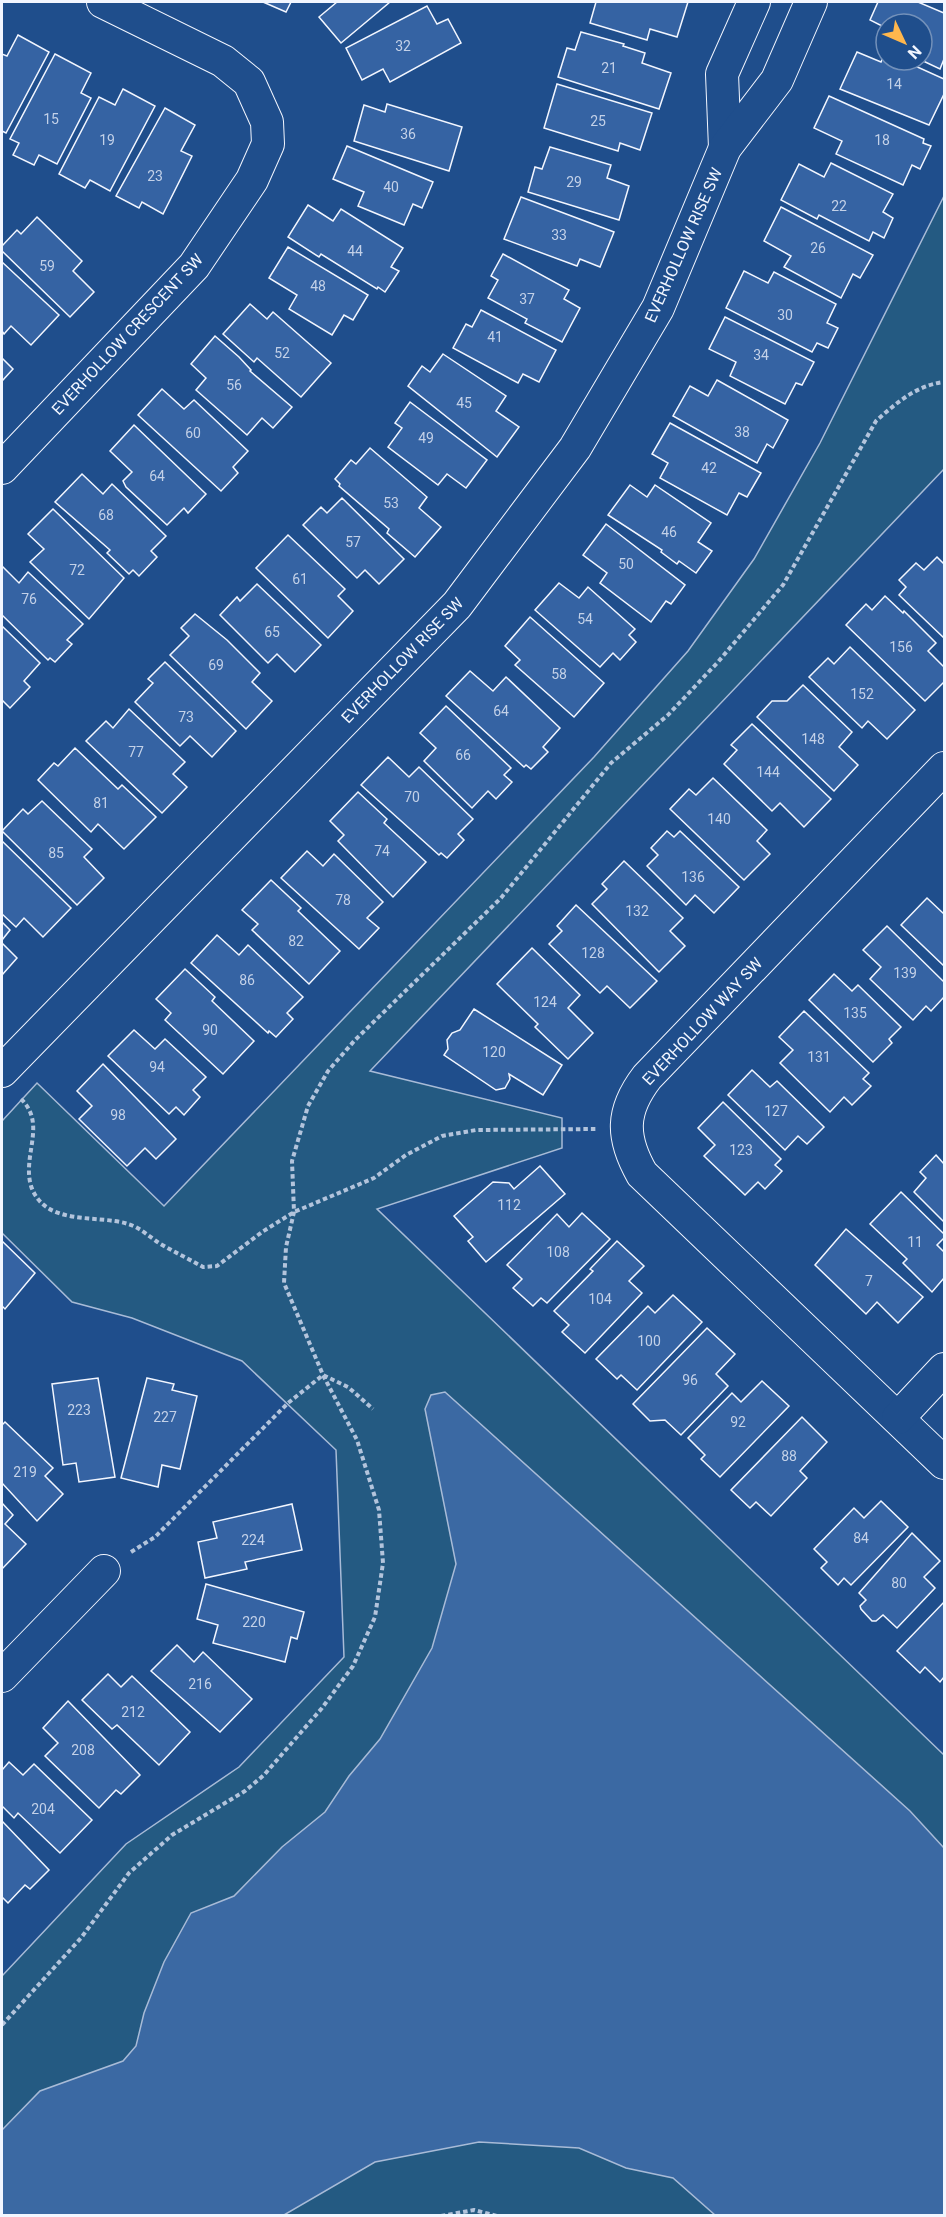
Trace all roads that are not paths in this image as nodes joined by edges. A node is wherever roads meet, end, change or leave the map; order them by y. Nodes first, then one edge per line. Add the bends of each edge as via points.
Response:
1 (103, 2) edge
2 (754, 2) edge
3 (811, 2) edge
4 (725, 148) junction
5 (2, 468) edge
6 (945, 768) edge
7 (9, 1083) edge
8 (945, 1369) edge
9 (898, 1418) junction
10 (945, 1463) edge
11 (104, 1571) road end
12 (2, 1676) edge

1 - 5 street, EVERHOLLOW CRESCENT SW via 224,61 249,82 267,122 268,144 252,180 194,266
2 - 4 street, EVERHOLLOW RISE SW via 723,74
3 - 4 street, EVERHOLLOW RISE SW via 777,80
4 - 7 street, EVERHOLLOW RISE SW via 658,308 575,448 457,605
6 - 9 street, EVERHOLLOW WAY SW via 647,1077 628,1109 626,1130 631,1154 642,1174
8 - 9 street
9 - 10 street, EVERHOLLOW WAY SW
11 - 12 street

